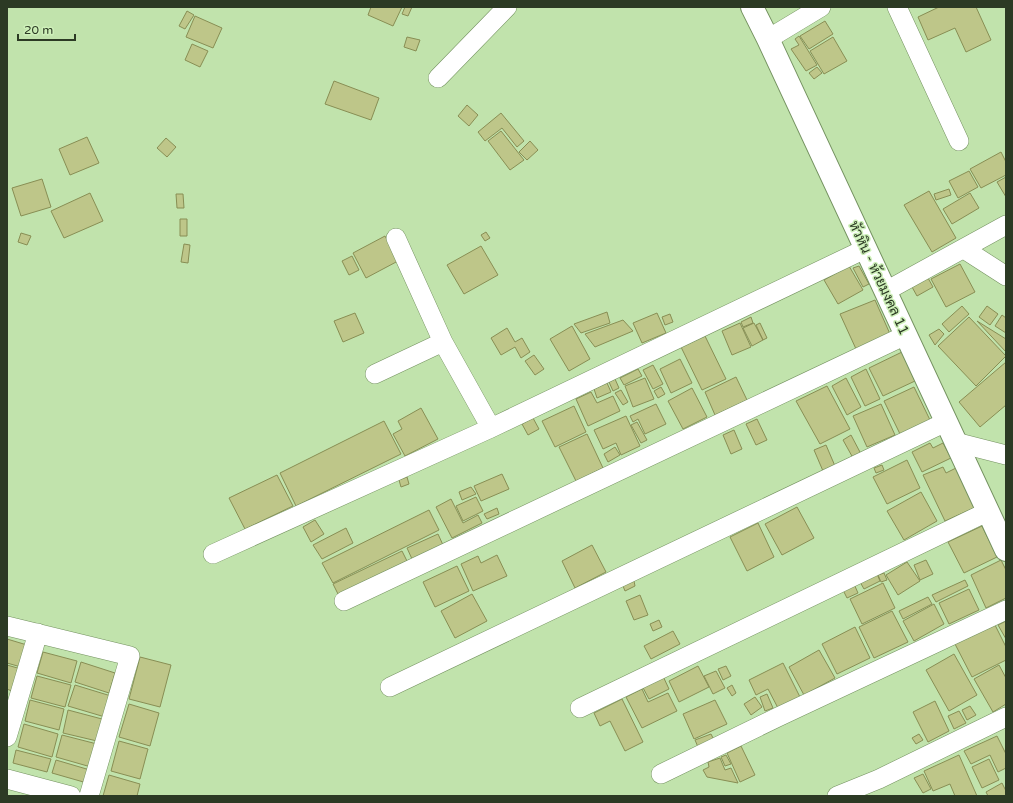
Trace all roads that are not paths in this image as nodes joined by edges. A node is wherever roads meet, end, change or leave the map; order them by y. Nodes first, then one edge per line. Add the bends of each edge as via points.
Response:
1 (507, 7) edge
2 (752, 7) edge
3 (821, 7) edge
4 (897, 7) edge
5 (768, 39) junction
6 (438, 78) dead end
7 (959, 141) dead end
8 (1006, 225) edge
9 (396, 238) dead end
10 (865, 249) junction
11 (964, 249) junction
12 (1006, 276) edge
13 (886, 291) junction
14 (906, 334) junction
15 (442, 342) junction
16 (375, 374) dead end
17 (946, 422) junction
18 (491, 428) junction
19 (955, 442) junction
20 (1006, 455) edge
21 (987, 512) junction
22 (1006, 550) edge
23 (213, 554) dead end
24 (344, 601) dead end
25 (1006, 610) edge
26 (7, 626) edge
27 (38, 634) junction
28 (390, 687) dead end
29 (580, 708) dead end
30 (1006, 717) edge
31 (7, 737) edge
32 (661, 774) dead end
33 (7, 779) edge
34 (878, 788) edge
35 (71, 796) edge
36 (89, 796) edge
37 (837, 796) edge

1 - 6 street
2 - 5 street, หัวหิน - ห้วยมงคล 11
3 - 5 street
4 - 7 street
5 - 10 street, หัวหิน - ห้วยมงคล 11
8 - 11 street
9 - 15 street
10 - 13 street, หัวหิน - ห้วยมงคล 11
10 - 18 street
11 - 12 street
11 - 13 street
13 - 14 street, หัวหิน - ห้วยมงคล 11
14 - 17 street, หัวหิน - ห้วยมงคล 11
14 - 24 street
15 - 16 street
15 - 18 street
17 - 19 street, หัวหิน - ห้วยมงคล 11
17 - 28 street
18 - 23 street
19 - 20 street
19 - 21 street, หัวหิน - ห้วยมงคล 11
21 - 22 street, หัวหิน - ห้วยมงคล 11
21 - 29 street
25 - 32 street via 778,716
26 - 27 street
27 - 31 street
27 - 36 street via 130,656
30 - 34 street
33 - 35 street
34 - 37 street

